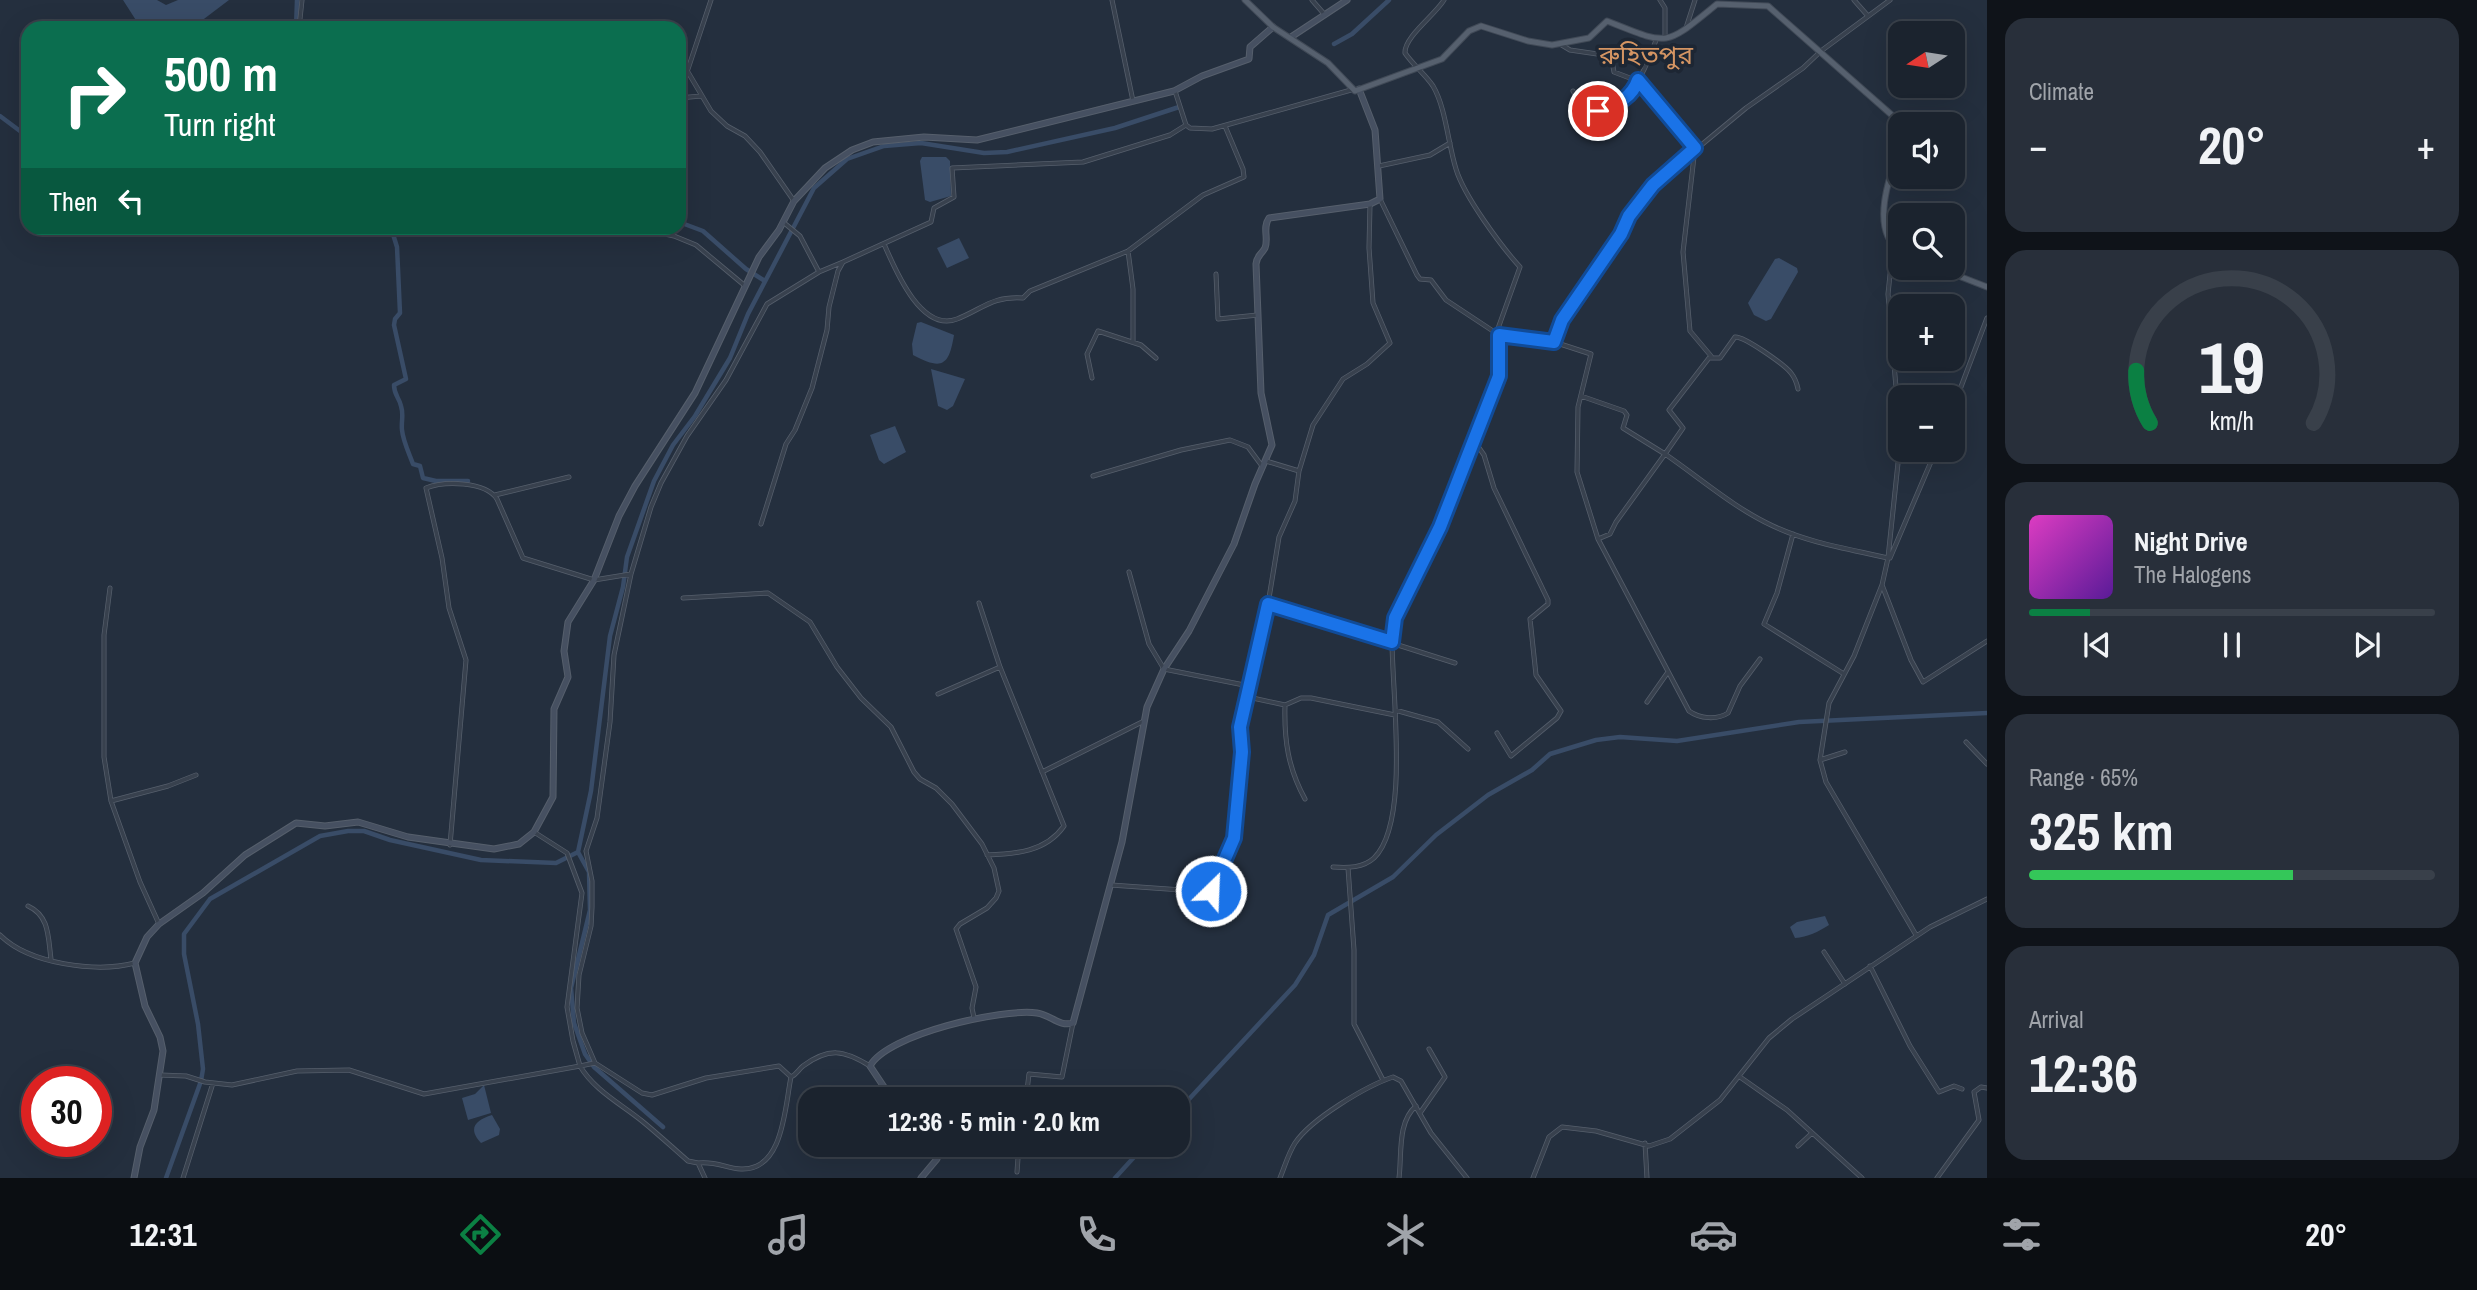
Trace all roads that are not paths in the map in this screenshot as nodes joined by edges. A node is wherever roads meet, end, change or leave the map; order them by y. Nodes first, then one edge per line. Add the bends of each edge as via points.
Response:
1 (302, 0) edge
2 (711, 0) edge
3 (1112, 0) edge
4 (1245, 0) edge
5 (1312, 0) edge
6 (1347, 0) edge
7 (1444, 0) edge
8 (1660, 0) edge
9 (1695, 0) edge
10 (1854, 0) edge
11 (1890, 0) edge
12 (1325, 15) junction
13 (1868, 16) junction
14 (300, 21) edge
15 (1273, 27) junction
16 (1686, 29) junction
17 (1291, 37) junction
18 (1656, 40) junction
19 (1665, 40) junction
20 (1560, 44) junction
21 (1821, 51) junction
22 (1418, 69) junction
23 (687, 72) joint
24 (1638, 80) junction
25 (1359, 89) junction
26 (1174, 90) junction
27 (1352, 90) junction
28 (1573, 91) dead end
29 (701, 96) junction
30 (686, 97) edge
31 (1133, 101) junction
32 (1889, 112) edge
33 (1186, 125) junction
34 (1225, 126) junction
35 (1451, 143) junction
36 (1695, 148) junction
37 (1379, 166) junction
38 (1888, 189) edge
39 (1380, 199) junction
40 (794, 201) junction
41 (1370, 204) junction
42 (783, 222) junction
43 (1888, 230) edge
44 (670, 235) edge
45 (884, 244) junction
46 (1128, 251) junction
47 (842, 262) junction
48 (819, 272) junction
49 (1216, 274) dead end
50 (1965, 278) edge
51 (1889, 280) edge
52 (745, 284) junction
53 (1987, 287) edge
54 (1258, 315) junction
55 (1987, 318) edge
56 (1498, 334) junction
57 (1133, 341) junction
58 (1554, 342) junction
59 (1712, 357) junction
60 (1156, 358) dead end
61 (1092, 378) dead end
62 (1896, 385) edge
63 (1962, 385) edge
64 (1798, 389) dead end
65 (1581, 396) junction
66 (1475, 442) junction
67 (1665, 454) junction
68 (1898, 462) edge
69 (1931, 462) edge
70 (1264, 463) junction
71 (1299, 471) junction
72 (1093, 476) dead end
73 (569, 477) dead end
74 (495, 495) junction
75 (761, 524) dead end
76 (1793, 534) junction
77 (1598, 539) junction
78 (1888, 561) junction
79 (1129, 572) dead end
80 (630, 574) junction
81 (594, 580) junction
82 (1882, 585) junction
83 (110, 588) dead end
84 (683, 598) dead end
85 (979, 603) dead end
86 (1268, 604) junction
87 (1987, 641) edge
88 (1392, 642) junction
89 (1760, 659) dead end
90 (1455, 663) dead end
91 (1000, 667) junction
92 (1164, 669) junction
93 (1668, 671) junction
94 (1844, 674) junction
95 (1249, 685) junction
96 (938, 694) dead end
97 (1248, 697) junction
98 (1647, 702) dead end
99 (1285, 705) junction
100 (1395, 712) junction
101 (1142, 722) junction
102 (1497, 733) dead end
103 (1966, 742) dead end
104 (1468, 749) dead end
105 (1845, 752) dead end
106 (1820, 760) junction
107 (1987, 764) edge
108 (1042, 772) junction
109 (196, 775) dead end
110 (1305, 799) dead end
111 (111, 801) junction
112 (534, 832) junction
113 (450, 845) junction
114 (987, 855) junction
115 (1333, 867) dead end
116 (1348, 868) junction
117 (1111, 885) junction
118 (1987, 900) edge
119 (28, 906) dead end
120 (159, 924) junction
121 (0, 935) edge
122 (1916, 935) junction
123 (1825, 952) dead end
124 (51, 959) junction
125 (135, 963) junction
126 (1870, 966) junction
127 (1845, 984) junction
128 (974, 1019) junction
129 (1073, 1023) junction
130 (1429, 1049) dead end
131 (592, 1064) junction
132 (580, 1066) junction
133 (870, 1066) junction
134 (160, 1075) junction
135 (792, 1077) junction
136 (1740, 1077) junction
137 (1383, 1080) junction
138 (213, 1083) junction
139 (884, 1087) edge
140 (1027, 1087) edge
141 (1987, 1088) edge
142 (1962, 1089) dead end
143 (1416, 1106) junction
144 (1420, 1113) junction
145 (1812, 1133) junction
146 (1645, 1143) junction
147 (1798, 1146) dead end
148 (936, 1157) edge
149 (1018, 1157) edge
150 (698, 1163) junction
151 (1017, 1172) dead end
152 (134, 1178) edge
153 (183, 1178) edge
154 (705, 1178) edge
155 (921, 1178) edge
156 (1280, 1178) edge
157 (1399, 1178) edge
158 (1467, 1178) edge
159 (1533, 1178) edge
160 (1647, 1178) edge
161 (1862, 1178) edge
162 (1937, 1178) edge

1 - 14 street
2 - 23 street
3 - 31 street
4 - 15 main road
5 - 12 street
6 - 12 street
7 - 22 street via 1405,47
8 - 19 street via 1665,8
9 - 16 street
10 - 13 street
11 - 13 street
12 - 17 street
13 - 21 street
15 - 17 main road
15 - 26 street via 1250,47 1249,59
16 - 19 main road
16 - 21 main road via 1717,4 1764,5
17 - 27 main road via 1328,63
18 - 19 main road
18 - 20 main road via 1607,21 1589,38
18 - 24 street
20 - 22 main road via 1528,41 1481,26 1469,30 1442,59
20 - 24 street via 1570,50 1611,56 1614,72
21 - 32 main road
21 - 36 street
22 - 25 main road
22 - 35 street via 1433,87
23 - 29 street
24 - 28 street via 1619,103 1591,114 1586,114
24 - 36 street
25 - 27 main road
25 - 37 street via 1375,130
26 - 31 street
26 - 33 street
27 - 34 street
29 - 30 street
29 - 40 street via 727,126 761,152
31 - 40 street via 977,140 924,137 873,142 825,168
33 - 34 street
33 - 45 street via 1170,135 1083,162 952,168 951,201 934,208 931,222
34 - 46 street via 1244,177 1203,195
35 - 37 street via 1430,155
35 - 56 street via 1463,186 1520,267
36 - 58 street via 1653,185 1629,216 1562,320
36 - 59 street via 1683,252 1690,331
37 - 39 street
38 - 43 main road
39 - 41 street
39 - 56 street via 1420,279 1431,280 1446,300
40 - 42 street
41 - 54 street via 1269,218 1265,247 1257,257
41 - 71 street via 1373,303 1390,345 1343,379 1313,425
42 - 48 street via 800,236
42 - 52 street
44 - 52 street via 696,245
45 - 46 street via 920,308 944,322 955,321 996,299 1023,298 1030,291
45 - 47 street
46 - 57 street
47 - 48 street
47 - 75 street via 812,388 786,444
48 - 80 street via 767,304 661,483
49 - 54 street via 1217,319
50 - 53 main road
51 - 62 street
52 - 81 street via 695,393 619,516
54 - 70 street via 1261,393 1272,445
55 - 63 street
56 - 58 street
56 - 66 street via 1499,376
57 - 60 street
57 - 61 street via 1097,331 1087,354
58 - 65 street via 1591,354
59 - 64 street via 1720,358 1735,337 1741,336 1791,373
59 - 67 street via 1669,410 1683,428
65 - 67 street via 1624,411 1623,428
65 - 77 street via 1577,472
66 - 88 street via 1395,618
66 - 102 street via 1548,600 1530,619 1531,642 1536,675 1561,711 1511,756
67 - 76 street via 1747,512
67 - 77 street via 1610,534
68 - 78 street
69 - 78 street
70 - 71 street
70 - 72 street via 1248,447 1230,440
70 - 92 street via 1234,544
71 - 86 street via 1294,501 1279,537
73 - 74 street
74 - 81 street via 523,558
74 - 113 street via 473,486 436,484 426,488 449,608 466,660
76 - 78 street
76 - 94 street via 1764,624
77 - 93 street
78 - 82 street
79 - 92 street via 1149,644
80 - 81 street
80 - 131 street via 614,655 597,818 586,851 592,881 591,926 577,1007
81 - 112 street via 568,622 564,651 568,677 554,709 553,797
82 - 87 street via 1923,682
82 - 94 street
83 - 111 street via 104,635 104,757
84 - 114 street via 768,593 810,622 836,667 891,727 914,772 953,804
85 - 91 street
86 - 88 street
86 - 95 street
88 - 90 street
88 - 100 street
89 - 93 street via 1740,687 1734,706 1721,718 1689,711
91 - 96 street
91 - 108 street
92 - 95 street
92 - 101 street
93 - 98 street
94 - 106 street via 1829,703
95 - 97 street
97 - 99 street
97 - 117 street via 1240,727 1234,838 1210,892
99 - 100 street via 1311,698
99 - 110 street via 1290,765
100 - 104 street via 1438,722
100 - 116 street via 1395,799 1390,826 1372,860
101 - 108 street
101 - 117 street
103 - 107 street
105 - 106 street
106 - 122 street via 1826,782
108 - 114 street via 1062,830 1030,851
109 - 111 street
111 - 120 street
112 - 113 street via 519,844 499,849
112 - 132 street via 567,853 582,892 567,1007
113 - 120 street via 358,822 296,824 244,855
114 - 128 street via 997,881 996,898 956,929 976,987
115 - 116 street
116 - 137 street via 1354,1024
117 - 129 street
118 - 122 street
119 - 124 street via 45,918
120 - 125 street
121 - 124 street via 27,954
122 - 126 street
123 - 127 street
124 - 125 street via 104,969
125 - 134 street via 145,1006 160,1037
126 - 127 street
126 - 142 street via 1910,1046 1940,1092 1954,1086
127 - 136 street via 1769,1038
128 - 129 street via 1017,1012
128 - 133 street via 914,1035 893,1045
129 - 140 street via 1062,1077 1029,1074
130 - 144 street via 1445,1077
131 - 132 street
131 - 135 street via 652,1095 706,1078 761,1068 779,1066
132 - 138 street via 425,1094 340,1069
132 - 150 street via 624,1110 688,1161
133 - 135 street via 838,1052 802,1067
133 - 139 street
134 - 138 street
134 - 152 street
135 - 150 street via 779,1140 764,1161 743,1169 718,1162
136 - 145 street
136 - 146 street via 1720,1100 1670,1139 1649,1146
137 - 143 street via 1393,1076 1401,1081
137 - 156 street via 1372,1083 1302,1134
138 - 153 street
141 - 162 street via 1974,1092 1979,1121
143 - 144 street
143 - 157 street via 1403,1131
144 - 158 street
145 - 147 street
145 - 161 street
146 - 159 street via 1562,1128 1549,1137
146 - 160 street
148 - 155 street
149 - 151 street
150 - 154 street

